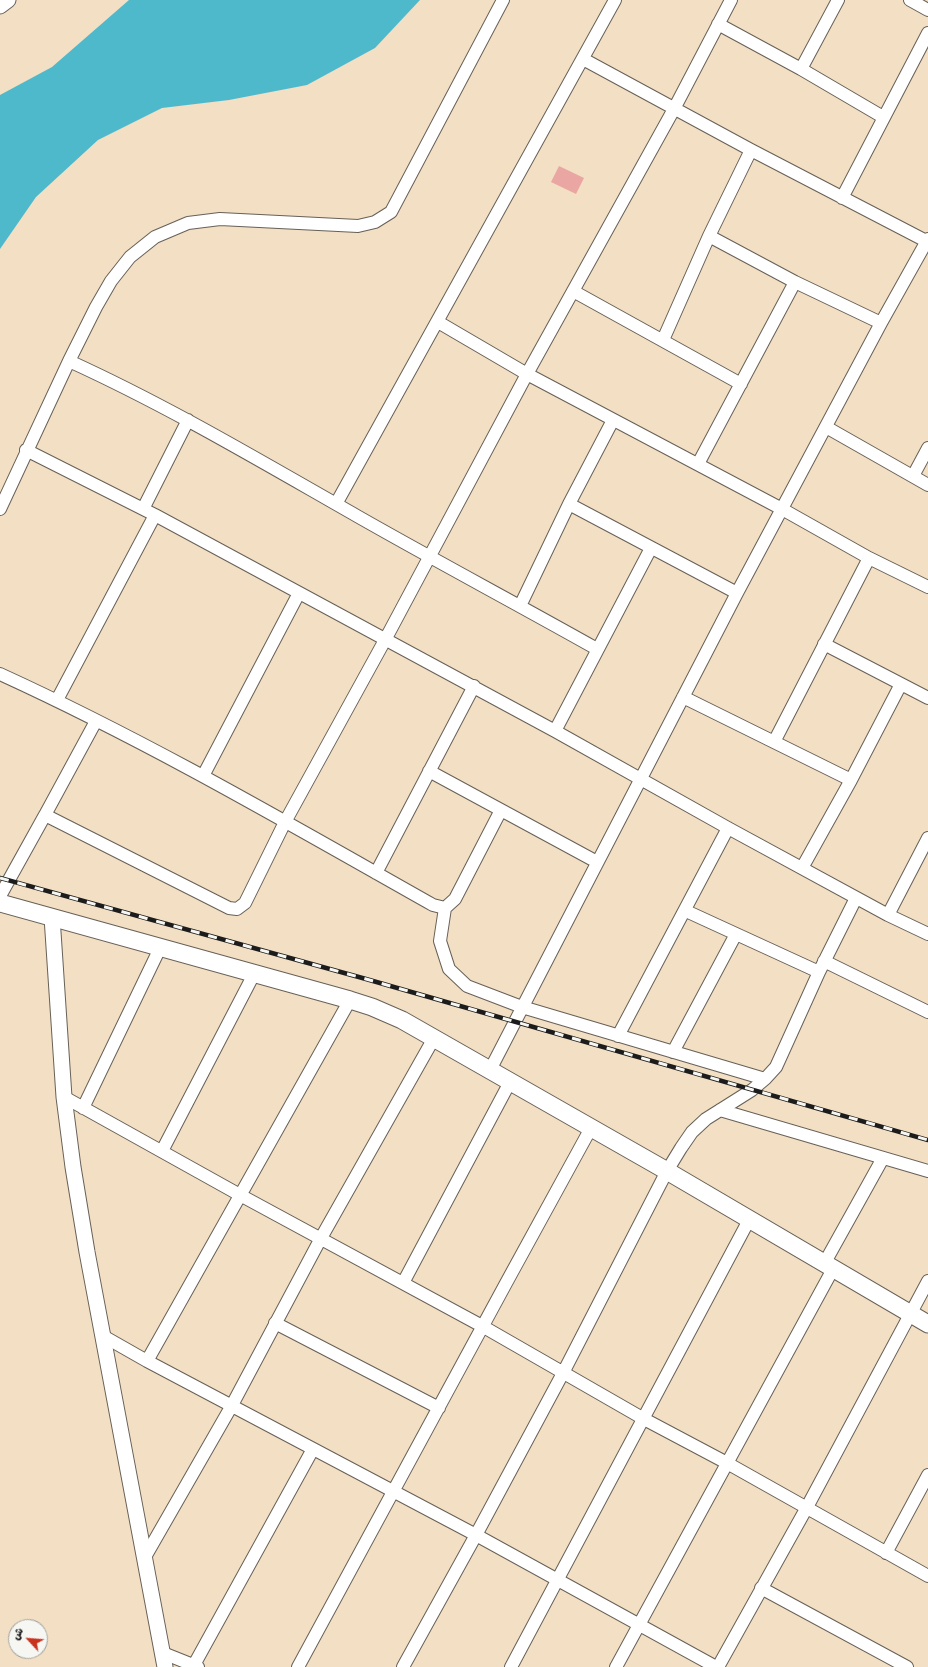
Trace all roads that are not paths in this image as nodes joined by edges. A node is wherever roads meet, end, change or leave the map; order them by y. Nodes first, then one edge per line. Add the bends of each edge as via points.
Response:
1 (8, 0) edge
2 (503, 0) edge
3 (615, 0) edge
4 (731, 0) edge
5 (838, 0) edge
6 (910, 0) edge
7 (0, 6) edge
8 (928, 10) edge
9 (718, 24) junction
10 (928, 33) edge
11 (583, 59) junction
12 (801, 69) junction
13 (674, 109) junction
14 (883, 117) junction
15 (751, 150) junction
16 (842, 198) junction
17 (709, 236) junction
18 (928, 241) edge
19 (795, 282) junction
20 (573, 291) junction
21 (438, 322) junction
22 (880, 323) junction
23 (664, 340) junction
24 (69, 361) junction
25 (527, 374) junction
26 (741, 384) junction
27 (188, 420) junction
28 (613, 420) junction
29 (826, 427) junction
30 (928, 448) edge
31 (26, 450) junction
32 (698, 464) junction
33 (913, 476) junction
34 (928, 485) edge
35 (336, 504) junction
36 (570, 504) junction
37 (0, 509) edge
38 (143, 509) junction
39 (782, 509) junction
40 (155, 515) junction
41 (650, 548) junction
42 (429, 557) junction
43 (869, 558) junction
44 (928, 587) edge
45 (299, 593) junction
46 (737, 593) junction
47 (520, 606) junction
48 (385, 640) junction
49 (824, 644) junction
50 (598, 649) junction
51 (0, 674) edge
52 (901, 684) junction
53 (474, 686) junction
54 (683, 697) junction
55 (928, 698) edge
56 (57, 700) junction
57 (96, 721) junction
58 (555, 731) junction
59 (774, 742) junction
60 (429, 771) junction
61 (203, 776) junction
62 (640, 778) junction
63 (851, 780) junction
64 (501, 810) junction
65 (45, 815) junction
66 (284, 822) junction
67 (728, 828) junction
68 (928, 838) edge
69 (597, 862) junction
70 (802, 868) junction
71 (376, 873) junction
72 (0, 896) edge
73 (856, 898) junction
74 (0, 902) edge
75 (446, 908) junction
76 (686, 910) junction
77 (888, 915) junction
78 (52, 917) junction
79 (736, 934) junction
80 (928, 934) edge
81 (160, 948) junction
82 (824, 961) junction
83 (819, 972) junction
84 (254, 974) junction
85 (350, 1000) junction
86 (522, 1007) junction
87 (928, 1012) edge
88 (618, 1036) junction
89 (434, 1038) junction
90 (672, 1052) junction
91 (490, 1070) junction
92 (765, 1079) junction
93 (510, 1082) junction
94 (64, 1097) junction
95 (83, 1108) junction
96 (720, 1110) junction
97 (591, 1128) junction
98 (162, 1151) junction
99 (883, 1158) junction
100 (667, 1171) junction
101 (928, 1171) edge
102 (240, 1195) junction
103 (749, 1220) junction
104 (321, 1238) junction
105 (829, 1266) junction
106 (928, 1281) edge
107 (403, 1283) junction
108 (910, 1314) junction
109 (275, 1324) junction
110 (928, 1324) edge
111 (482, 1326) junction
112 (103, 1336) junction
113 (147, 1361) junction
114 (563, 1373) junction
115 (232, 1407) junction
116 (439, 1408) junction
117 (644, 1419) junction
118 (313, 1448) junction
119 (727, 1463) junction
120 (928, 1475) edge
121 (394, 1491) junction
122 (806, 1508) junction
123 (476, 1535) junction
124 (886, 1553) junction
125 (145, 1557) junction
126 (928, 1576) edge
127 (558, 1580) junction
128 (761, 1588) junction
129 (638, 1625) junction
130 (164, 1660) edge
131 (196, 1666) edge
132 (298, 1667) edge
133 (403, 1667) edge
134 (510, 1667) edge
135 (616, 1667) edge
136 (717, 1667) edge
137 (907, 1667) edge

1 - 7 street
2 - 24 street via 391,212 375,222 358,226 220,219 188,223 155,237 130,257 111,281
3 - 11 street
4 - 9 street
5 - 12 street
6 - 8 street
9 - 12 street
9 - 13 street
10 - 14 street
11 - 13 street
11 - 21 street
12 - 14 street
13 - 15 street
13 - 20 street
14 - 16 street
15 - 16 street
15 - 17 street
16 - 18 street
17 - 19 street
17 - 23 street
18 - 22 street
19 - 22 street
19 - 26 street
20 - 23 street
20 - 25 street
21 - 25 street
21 - 35 street
22 - 29 street
23 - 26 street
24 - 27 street via 110,379
24 - 31 street
25 - 28 street
25 - 42 street
26 - 32 street
27 - 35 street
27 - 38 street
28 - 32 street
28 - 36 street
29 - 33 street
29 - 39 street
30 - 33 street
31 - 37 street
31 - 38 street
32 - 39 street
33 - 34 street
35 - 42 street
36 - 41 street
36 - 47 street
38 - 40 street
39 - 43 street
39 - 46 street
40 - 45 street
40 - 56 street
41 - 46 street
41 - 50 street
42 - 47 street
42 - 48 street
43 - 44 street
43 - 49 street
45 - 48 street
45 - 61 street
46 - 54 street
47 - 50 street
48 - 53 street
48 - 66 street
49 - 52 street
49 - 59 street
50 - 58 street
51 - 56 street
52 - 55 street
52 - 63 street
53 - 58 street
53 - 60 street
54 - 59 street
54 - 62 street
56 - 57 street
57 - 61 street
57 - 65 street
58 - 62 street
59 - 63 street
60 - 64 street
60 - 71 street
61 - 66 street
62 - 67 street
62 - 69 street
63 - 70 street
64 - 69 street
64 - 75 street via 455,899
65 - 66 street via 229,908 237,909 245,903
65 - 72 street
66 - 71 street
67 - 70 street
67 - 76 street
68 - 77 street
69 - 86 street
70 - 73 street
71 - 75 street via 434,905
73 - 77 street
73 - 82 street
74 - 78 main road
75 - 86 street via 440,941 449,969 467,986
76 - 79 street
76 - 88 street
77 - 80 street
78 - 81 main road
78 - 94 street
79 - 83 street
79 - 90 street
81 - 84 main road
81 - 95 street
82 - 83 street
82 - 87 street
83 - 92 street via 776,1067
84 - 85 main road
84 - 98 street
85 - 89 main road via 402,1020
85 - 102 street
86 - 88 street
86 - 91 street
88 - 90 street
89 - 91 main road
89 - 104 street
90 - 92 street
91 - 93 main road
92 - 96 street
93 - 97 main road
93 - 107 street
94 - 95 street
94 - 112 street via 87,1252
95 - 98 street
96 - 99 street
96 - 100 street via 692,1132
97 - 100 main road
97 - 111 street
98 - 102 street
99 - 101 street
99 - 105 street
100 - 103 main road
100 - 114 street
102 - 104 street
102 - 113 street
103 - 105 main road
103 - 117 street
104 - 107 street
104 - 109 street
105 - 108 main road
105 - 119 street
106 - 108 street
107 - 111 street
108 - 110 main road
108 - 122 street
109 - 115 street
109 - 116 street
111 - 114 street
111 - 116 street
112 - 113 street
112 - 125 street
113 - 115 street
114 - 117 street
114 - 123 street
115 - 118 street
115 - 125 street
116 - 121 street
117 - 119 street
117 - 127 street
118 - 121 street
118 - 131 street
119 - 122 street
119 - 129 street
120 - 124 street
121 - 123 street
121 - 132 street
122 - 124 street
122 - 128 street
123 - 127 street
123 - 133 street
124 - 126 street
125 - 130 street
127 - 129 street
127 - 134 street
128 - 136 street
128 - 137 street
129 - 135 street
129 - 136 street
130 - 131 street

